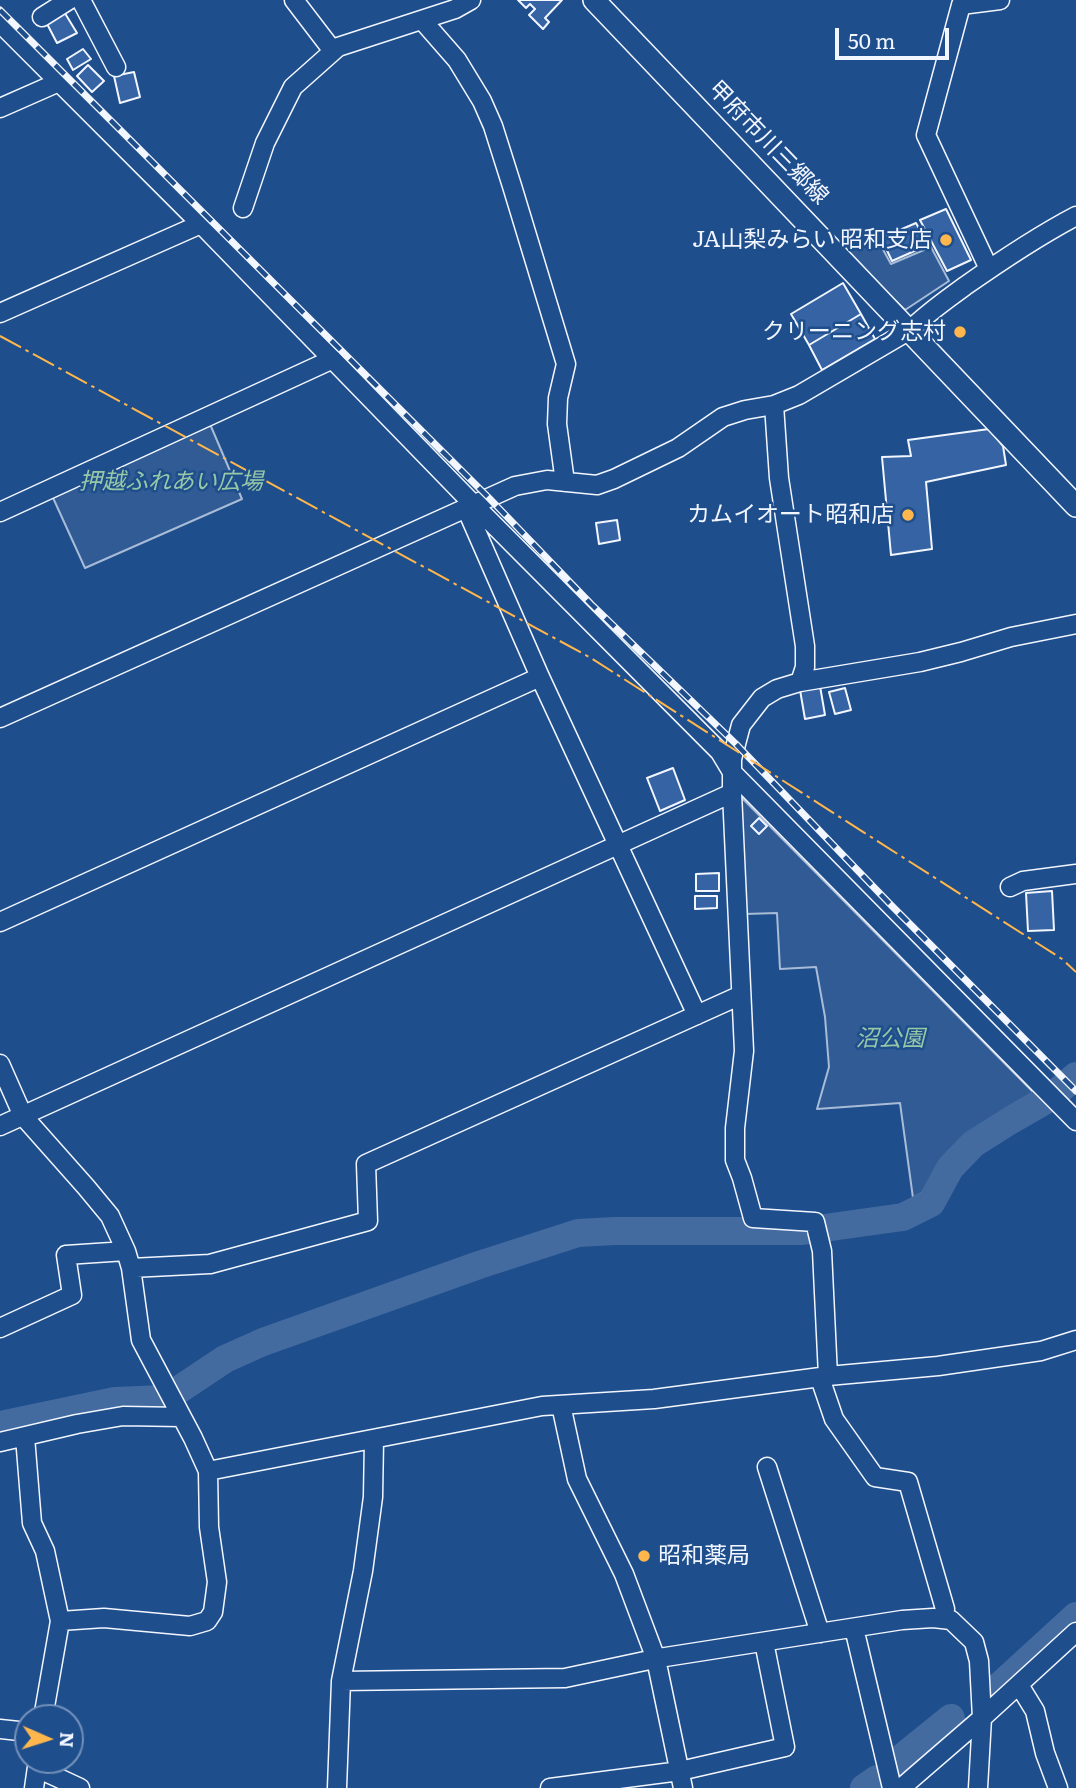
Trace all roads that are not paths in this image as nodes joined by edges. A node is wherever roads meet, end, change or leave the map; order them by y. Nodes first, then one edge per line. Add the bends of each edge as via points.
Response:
1 (69, 0) edge
2 (81, 0) edge
3 (294, 0) edge
4 (471, 0) edge
5 (594, 0) edge
6 (1000, 0) edge
7 (41, 17) dead end
8 (422, 20) junction
9 (0, 23) edge
10 (333, 51) junction
11 (116, 67) dead end
12 (59, 82) junction
13 (0, 108) edge
14 (243, 208) dead end
15 (1076, 216) edge
16 (201, 223) junction
17 (989, 269) junction
18 (0, 313) edge
19 (910, 330) junction
20 (333, 359) junction
21 (774, 405) junction
22 (565, 482) junction
23 (470, 506) junction
24 (1076, 506) edge
25 (0, 512) edge
26 (1076, 624) edge
27 (540, 677) junction
28 (800, 682) junction
29 (0, 719) edge
30 (732, 766) junction
31 (732, 793) junction
32 (618, 845) junction
33 (1076, 874) edge
34 (1010, 887) dead end
35 (0, 922) edge
36 (741, 995) junction
37 (697, 1015) junction
38 (0, 1064) edge
39 (23, 1116) junction
40 (1076, 1121) edge
41 (0, 1126) edge
42 (128, 1260) junction
43 (0, 1328) edge
44 (1076, 1340) edge
45 (824, 1377) junction
46 (561, 1405) junction
47 (181, 1416) junction
48 (25, 1437) junction
49 (374, 1440) junction
50 (0, 1443) edge
51 (767, 1467) dead end
52 (208, 1471) junction
53 (943, 1619) junction
54 (60, 1621) junction
55 (854, 1628) junction
56 (1076, 1632) edge
57 (820, 1633) junction
58 (764, 1642) junction
59 (656, 1659) junction
60 (341, 1681) junction
61 (1019, 1685) junction
62 (45, 1704) edge
63 (982, 1718) junction
64 (56, 1774) edge
65 (681, 1779) edge
66 (80, 1788) edge
67 (337, 1788) edge
68 (550, 1788) edge
69 (892, 1788) edge
70 (901, 1788) edge
71 (978, 1788) edge
72 (1058, 1788) edge

1 - 7 street
2 - 11 street
3 - 10 street
4 - 8 street
5 - 19 main road, 甲府市川三郷線
6 - 17 street via 961,5 926,135
8 - 10 street
8 - 22 street via 457,60 482,101 512,186 566,364 557,424
9 - 12 street
10 - 14 street via 293,87 265,143
12 - 13 street
12 - 16 street
15 - 17 street
16 - 18 street
16 - 20 street
17 - 19 street
19 - 21 street
19 - 24 main road, 甲府市川三郷線
20 - 23 street
20 - 25 street
21 - 22 street via 723,417 678,448 614,480 597,485
21 - 28 street via 779,478 805,646
22 - 23 street via 515,486
23 - 27 street
23 - 29 street
23 - 30 street
26 - 28 street via 920,662
27 - 32 street
27 - 35 street
28 - 30 street via 762,698 741,724
30 - 31 street
30 - 40 street
31 - 32 street
31 - 36 street
32 - 37 street
32 - 39 street
33 - 34 street
36 - 37 street
36 - 45 street via 744,1051 735,1160 753,1218 815,1222 822,1251
37 - 42 street via 366,1164 368,1221 210,1264
38 - 39 street
39 - 41 street
39 - 42 street via 110,1216
42 - 43 street via 66,1255 72,1295
42 - 47 street via 141,1340
44 - 45 street via 1041,1351
45 - 46 street via 654,1399
45 - 53 street via 834,1419 875,1477 908,1482 945,1609
46 - 49 street
46 - 59 street via 577,1479 624,1574
47 - 48 street via 123,1416
47 - 52 street
48 - 50 street
48 - 54 street via 33,1523 45,1551
49 - 52 street
49 - 60 street via 373,1497 363,1571
51 - 57 street
52 - 54 street via 209,1527 217,1582 213,1612 207,1621 190,1626 104,1618
53 - 55 street
53 - 63 street via 951,1620 974,1642
54 - 62 street
55 - 57 street
55 - 69 street
56 - 61 street
57 - 58 street
58 - 59 street
58 - 65 street via 785,1747
59 - 60 street via 565,1678
59 - 65 street
60 - 67 street
61 - 63 street
61 - 72 street via 1035,1711
63 - 70 street
63 - 71 street
64 - 66 street
65 - 68 street

